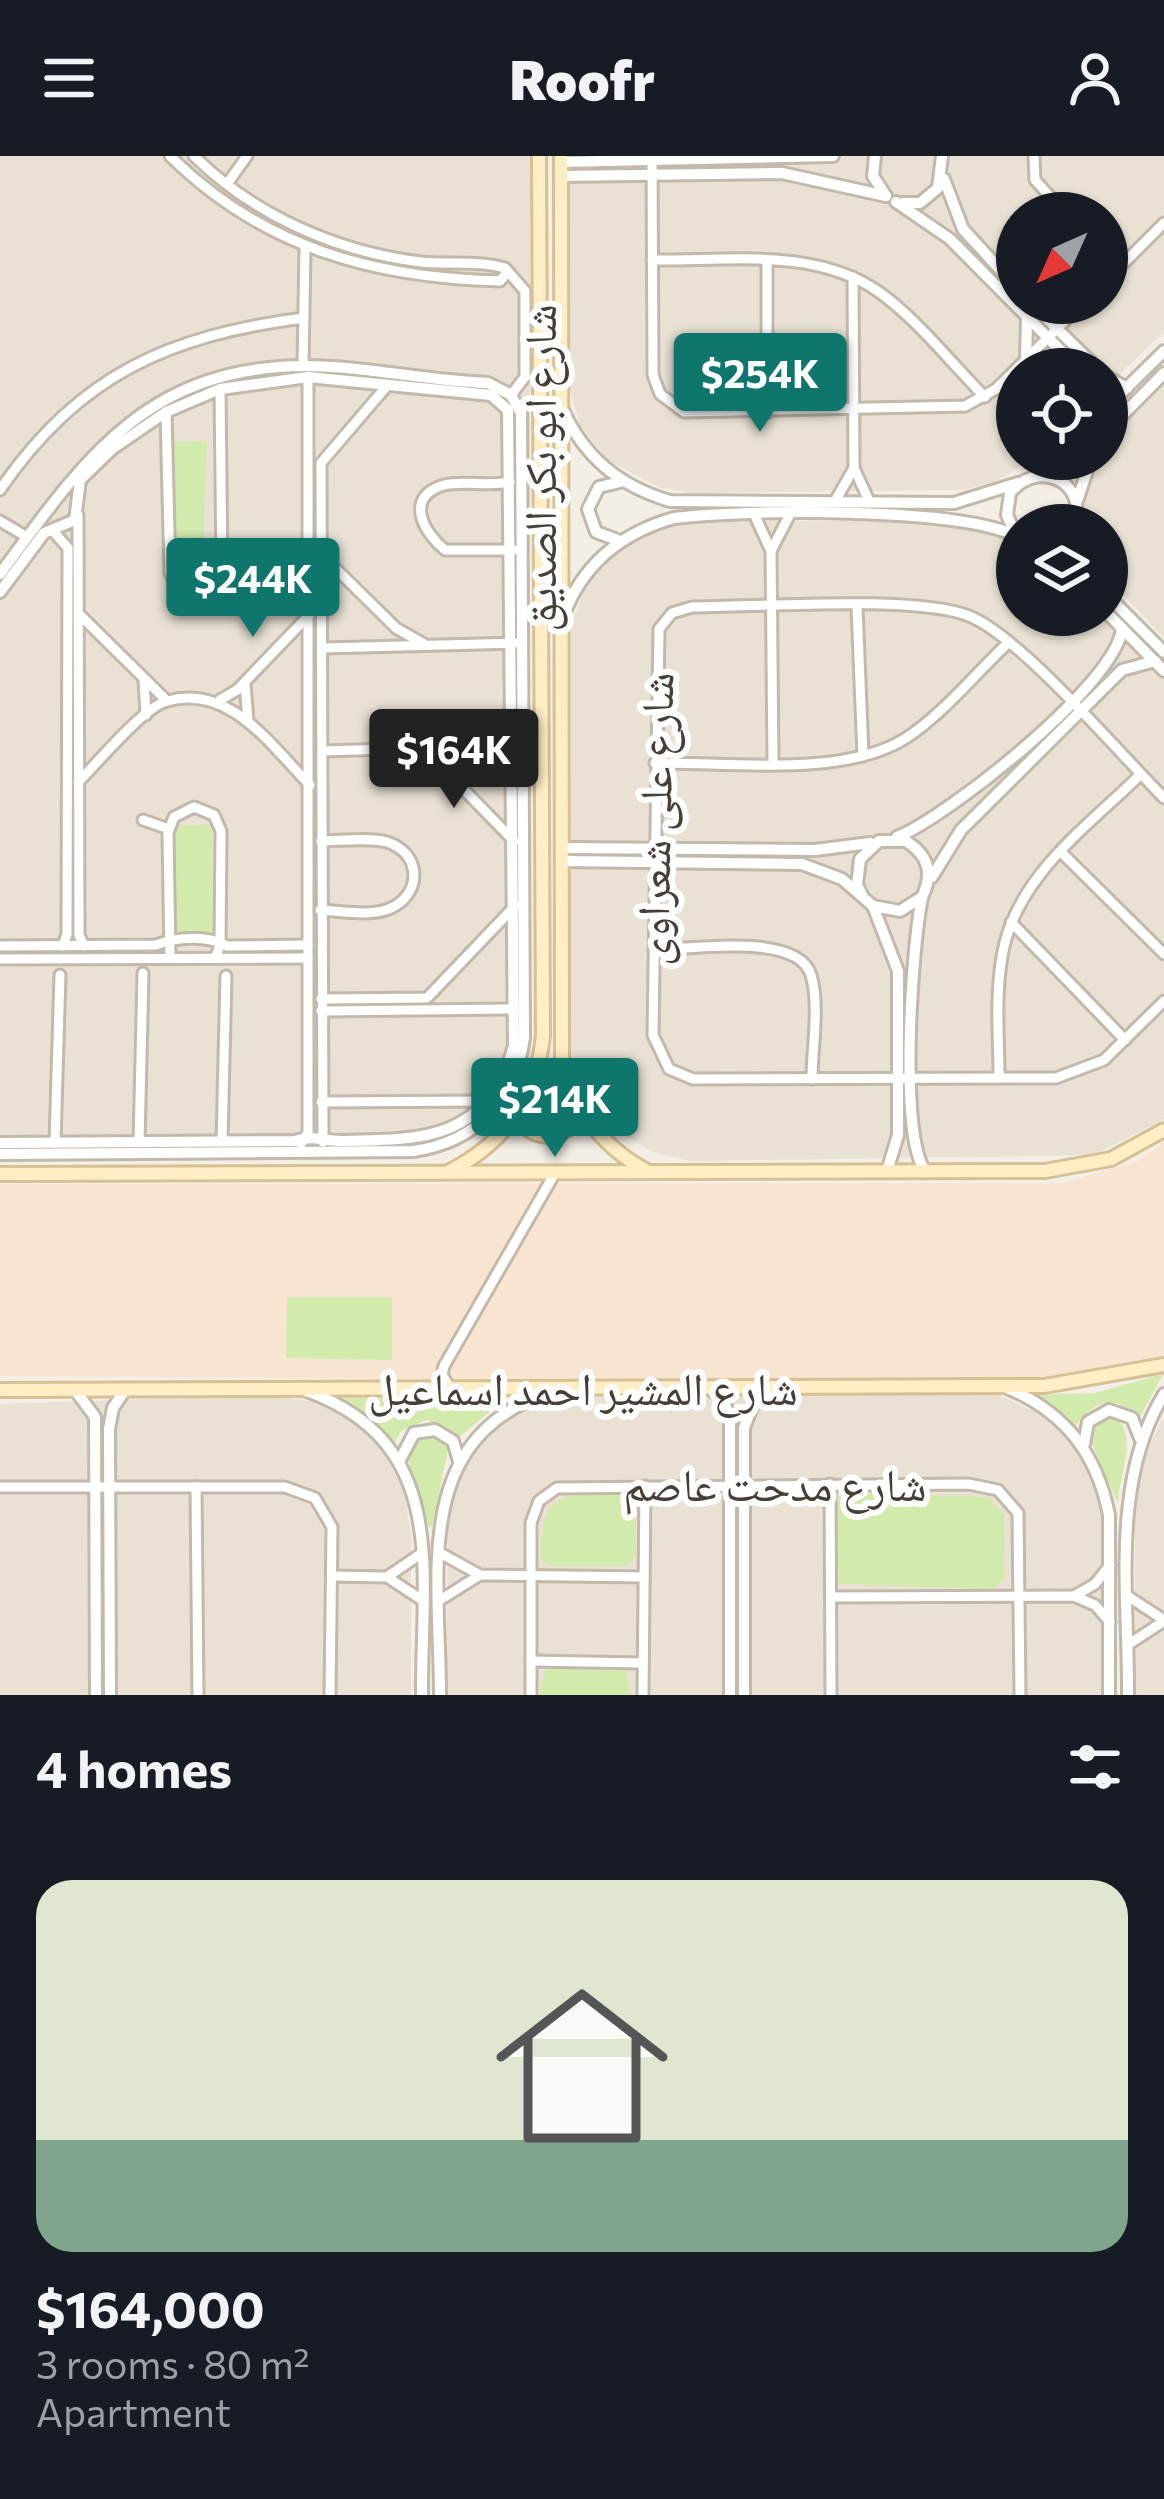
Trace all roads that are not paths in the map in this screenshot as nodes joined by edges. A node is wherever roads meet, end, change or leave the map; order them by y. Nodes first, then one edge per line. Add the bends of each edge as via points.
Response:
1 (170, 156) edge
2 (194, 156) edge
3 (247, 156) edge
4 (538, 156) edge
5 (833, 156) edge
6 (875, 156) edge
7 (1034, 156) edge
8 (652, 164) edge
9 (944, 164) edge
10 (561, 165) edge
11 (227, 184) junction
12 (1045, 192) edge
13 (891, 199) junction
14 (1164, 223) edge
15 (304, 248) junction
16 (1128, 259) edge
17 (652, 260) junction
18 (767, 261) junction
19 (996, 265) edge
20 (501, 277) junction
21 (853, 278) junction
22 (996, 286) edge
23 (304, 318) junction
24 (1038, 324) edge
25 (1045, 324) edge
26 (1062, 324) edge
27 (1052, 334) junction
28 (560, 343) junction
29 (539, 344) junction
30 (1038, 348) edge
31 (1062, 348) edge
32 (1070, 348) edge
33 (1164, 352) edge
34 (306, 372) junction
35 (1164, 374) edge
36 (365, 378) junction
37 (386, 387) junction
38 (996, 387) edge
39 (1128, 387) edge
40 (220, 389) junction
41 (511, 394) junction
42 (985, 397) junction
43 (374, 404) junction
44 (560, 404) junction
45 (1128, 410) edge
46 (166, 412) junction
47 (854, 412) junction
48 (767, 413) junction
49 (854, 468) junction
50 (1025, 480) edge
51 (1060, 480) edge
52 (1084, 480) edge
53 (512, 482) junction
54 (623, 482) junction
55 (1018, 483) junction
56 (0, 490) edge
57 (56, 494) junction
58 (1077, 501) junction
59 (834, 503) junction
60 (870, 503) junction
61 (1006, 504) edge
62 (1077, 504) edge
63 (78, 506) junction
64 (812, 510) junction
65 (41, 515) junction
66 (755, 516) junction
67 (789, 516) junction
68 (0, 521) edge
69 (996, 529) edge
70 (53, 531) junction
71 (27, 537) junction
72 (620, 541) junction
73 (514, 550) junction
74 (771, 551) junction
75 (322, 556) junction
76 (0, 574) edge
77 (0, 592) edge
78 (771, 607) junction
79 (857, 607) junction
80 (311, 613) junction
81 (79, 614) junction
82 (386, 619) junction
83 (561, 620) junction
84 (1128, 621) edge
85 (317, 632) junction
86 (1128, 633) edge
87 (1120, 636) edge
88 (1009, 641) junction
89 (514, 643) junction
90 (429, 646) junction
91 (380, 649) junction
92 (319, 655) junction
93 (1161, 662) edge
94 (142, 676) junction
95 (246, 679) junction
96 (73, 698) junction
97 (541, 698) junction
98 (561, 698) junction
99 (167, 701) junction
100 (218, 701) junction
101 (1069, 702) junction
102 (1079, 713) junction
103 (146, 716) junction
104 (248, 723) junction
105 (453, 749) junction
106 (412, 750) junction
107 (518, 750) junction
108 (323, 751) junction
109 (863, 756) junction
110 (773, 762) junction
111 (656, 763) junction
112 (445, 768) junction
113 (1140, 775) junction
114 (78, 782) junction
115 (310, 784) junction
116 (1164, 798) edge
117 (519, 811) junction
118 (143, 820) dead end
119 (495, 821) junction
120 (169, 830) junction
121 (886, 839) junction
122 (321, 841) junction
123 (515, 842) junction
124 (1061, 852) junction
125 (561, 854) junction
126 (655, 855) junction
127 (925, 891) junction
128 (868, 902) junction
129 (515, 906) junction
130 (320, 910) junction
131 (1011, 922) junction
132 (490, 937) junction
133 (167, 940) junction
134 (219, 941) junction
135 (519, 944) junction
136 (308, 945) junction
137 (0, 946) edge
138 (63, 946) junction
139 (84, 946) junction
140 (654, 950) junction
141 (1164, 954) edge
142 (170, 958) junction
143 (215, 958) junction
144 (308, 958) junction
145 (0, 959) edge
146 (143, 974) dead end
147 (60, 975) dead end
148 (226, 976) dead end
149 (1164, 1001) edge
150 (321, 1005) junction
151 (514, 1009) junction
152 (1125, 1040) junction
153 (308, 1057) junction
154 (320, 1057) junction
155 (812, 1078) junction
156 (905, 1078) junction
157 (999, 1078) junction
158 (488, 1101) junction
159 (321, 1102) junction
160 (456, 1103) junction
161 (579, 1108) junction
162 (517, 1117) junction
163 (464, 1122) junction
164 (1164, 1130) edge
165 (222, 1142) junction
166 (0, 1143) edge
167 (55, 1143) junction
168 (139, 1143) junction
169 (303, 1145) junction
170 (322, 1146) junction
171 (0, 1154) edge
172 (886, 1171) junction
173 (926, 1172) junction
174 (447, 1173) junction
175 (556, 1173) junction
176 (650, 1173) junction
177 (0, 1174) edge
178 (1164, 1365) edge
179 (1004, 1387) junction
180 (301, 1389) junction
181 (451, 1389) junction
182 (710, 1389) junction
183 (759, 1389) junction
184 (0, 1390) edge
185 (75, 1390) junction
186 (125, 1390) junction
187 (558, 1390) junction
188 (1164, 1394) edge
189 (1141, 1441) junction
190 (1084, 1445) junction
191 (400, 1460) junction
192 (459, 1461) junction
193 (830, 1484) junction
194 (102, 1486) junction
195 (196, 1486) junction
196 (645, 1486) junction
197 (737, 1486) junction
198 (0, 1487) edge
199 (422, 1552) junction
200 (440, 1553) junction
201 (1110, 1565) junction
202 (480, 1575) junction
203 (531, 1575) junction
204 (332, 1576) junction
205 (387, 1577) junction
206 (644, 1577) junction
207 (1074, 1596) junction
208 (831, 1598) junction
209 (1021, 1598) junction
210 (1129, 1598) junction
211 (422, 1600) junction
212 (440, 1600) junction
213 (1164, 1620) edge
214 (1110, 1622) junction
215 (1129, 1644) junction
216 (531, 1661) junction
217 (643, 1663) junction
218 (96, 1695) edge
219 (110, 1695) edge
220 (198, 1695) edge
221 (330, 1695) edge
222 (422, 1695) edge
223 (440, 1695) edge
224 (531, 1695) edge
225 (643, 1695) edge
226 (730, 1695) edge
227 (744, 1695) edge
228 (831, 1695) edge
229 (1020, 1695) edge
230 (1109, 1695) edge
231 (1128, 1695) edge

1 - 15 street via 226,205
2 - 11 street
3 - 11 street
4 - 29 main road, شارع ابو بكر الصديق
5 - 8 street
6 - 13 street via 873,176
7 - 12 street via 1034,180
8 - 10 street
8 - 13 street via 782,173
8 - 17 street
9 - 13 street via 920,202
9 - 19 street via 963,230
10 - 28 main road, شارع ابو بكر الصديق
11 - 20 street via 280,218 350,247 495,265
13 - 22 street via 950,239
14 - 16 street
15 - 20 street via 379,271
15 - 23 street
17 - 18 street
17 - 48 street via 660,394 684,412
18 - 21 street
18 - 48 street
20 - 41 street via 526,291 525,376
21 - 42 street via 888,299
21 - 47 street
23 - 34 street
23 - 56 street via 198,336 130,365 70,408
24 - 27 street
25 - 27 street
26 - 27 street
27 - 30 street
27 - 31 street
27 - 32 street
28 - 29 main road
28 - 44 main road, شارع ابو بكر الصديق
29 - 97 main road, شارع ابو بكر الصديق
33 - 39 street
34 - 36 street
34 - 40 street
34 - 57 street via 212,381 153,406 104,441
34 - 80 street
35 - 45 street
36 - 37 street
36 - 41 street via 488,383
36 - 43 street
37 - 43 street
37 - 53 street via 498,398 511,417
38 - 42 street
40 - 46 street
40 - 46 street via 222,572 198,594 170,573
41 - 107 street via 523,424
42 - 47 street via 944,411
43 - 75 street via 322,458
44 - 54 street via 585,449
44 - 83 main road, شارع ابو بكر الصديق
46 - 63 street via 80,480
47 - 48 street
47 - 49 street
49 - 59 street
49 - 60 street
50 - 55 street
51 - 58 street
52 - 58 street
53 - 73 street
53 - 73 street via 442,486 419,514 423,530 445,550
54 - 64 street via 670,501
54 - 72 street via 599,487 587,509 596,532
55 - 60 street via 954,503
55 - 61 street
57 - 63 street via 66,491
57 - 65 street
58 - 62 street
59 - 60 street
59 - 64 street
63 - 70 street via 69,526
63 - 81 street
64 - 67 street
64 - 69 street via 966,519
65 - 70 street
65 - 71 street
66 - 67 street
66 - 72 street via 674,518
66 - 74 street
67 - 74 street
68 - 71 street
70 - 77 street
70 - 96 street via 68,548
71 - 76 street
72 - 83 street via 578,584
73 - 89 street
74 - 78 street
75 - 82 street
75 - 85 street
78 - 79 street, شارع على شعراوى
78 - 110 street
78 - 111 street, شارع على شعراوى via 692,607 665,620 656,640
79 - 88 street, شارع على شعراوى via 952,610
79 - 109 street
80 - 85 street
80 - 95 street
81 - 94 street
81 - 96 street
82 - 90 street
82 - 91 street via 389,639
83 - 98 main road, شارع ابو بكر الصديق
84 - 93 street
85 - 92 street
86 - 93 street
87 - 101 street via 1112,661
88 - 101 street, شارع على شعراوى
88 - 109 street via 910,736
89 - 90 street
89 - 107 street
90 - 91 street
91 - 92 street
92 - 108 street
92 - 115 street
93 - 102 street via 1129,665
94 - 99 street
94 - 103 street
95 - 100 street
95 - 104 street
96 - 114 street
96 - 138 street
97 - 98 main road
97 - 162 main road, شارع ابو بكر الصديق via 543,1036 536,1078
98 - 125 main road, شارع ابو بكر الصديق
99 - 100 street
99 - 103 street
100 - 104 street
101 - 102 street, شارع على شعراوى
101 - 121 street via 966,799
102 - 113 street, شارع على شعراوى
102 - 127 street via 962,830
103 - 114 street
104 - 115 street
105 - 106 street
105 - 107 street
105 - 112 street
106 - 108 street
106 - 112 street
107 - 117 street
108 - 122 street
109 - 110 street
110 - 111 street
111 - 126 street, شارع على شعراوى
112 - 119 street
113 - 116 street, شارع على شعراوى
113 - 124 street
114 - 139 street
115 - 136 street
117 - 119 street
117 - 123 street
117 - 135 street
118 - 120 street
119 - 123 street
120 - 133 street
120 - 134 street via 174,817 194,807 219,823
121 - 126 street via 815,850
121 - 127 street via 917,848 929,872
121 - 128 street via 860,859 857,885
122 - 130 street
122 - 130 street via 390,844 417,876 391,908
123 - 129 street
124 - 131 street
124 - 141 street
125 - 126 street
125 - 161 main road, شارع ابو بكر الصديق via 561,1039
126 - 128 street via 802,865 842,879
126 - 140 street, شارع على شعراوى
127 - 128 street via 900,911
127 - 156 street
128 - 156 street via 898,971
129 - 132 street
129 - 135 street
130 - 150 street
131 - 152 street
131 - 157 street via 999,979
132 - 135 street via 504,933
132 - 150 street via 427,998
133 - 134 street
133 - 139 street
133 - 142 street
134 - 136 street
134 - 143 street
135 - 151 street
135 - 170 street via 521,1058 489,1117 430,1149
136 - 144 street
137 - 138 street
138 - 139 street
140 - 155 street, شارع على شعراوى via 653,1035 670,1069 693,1079
140 - 155 street via 775,947 800,957 813,980
142 - 143 street
142 - 145 street
143 - 144 street
144 - 153 street
146 - 168 street
147 - 167 street
148 - 165 street
149 - 152 street, شارع على شعراوى
150 - 151 street
150 - 154 street
151 - 158 street via 514,1046
152 - 157 street, شارع على شعراوى via 1078,1073
153 - 154 street
153 - 169 street
154 - 159 street
155 - 156 street, شارع على شعراوى
156 - 157 street, شارع على شعراوى
156 - 172 street via 898,1143
156 - 173 street via 911,1144
158 - 160 street
158 - 163 street
159 - 160 street
159 - 170 street
160 - 163 street
161 - 162 main road via 558,1135 533,1134
161 - 176 main road, شارع ابو بكر الصديق via 602,1139
162 - 174 main road, شارع ابو بكر الصديق
163 - 170 street via 415,1140
164 - 173 main road via 1112,1159 1068,1171
165 - 168 street
165 - 169 street
166 - 167 street
167 - 168 street
169 - 170 street
169 - 171 street
172 - 173 main road
172 - 176 main road
174 - 175 main road
174 - 177 main road
175 - 176 main road
175 - 181 street via 444,1366
178 - 179 main road, شارع المشير احمد اسماعيل
179 - 183 main road, شارع المشير احمد اسماعيل
179 - 190 street via 1048,1410
180 - 181 main road, شارع المشير احمد اسماعيل
180 - 186 main road, شارع المشير احمد اسماعيل
180 - 191 street via 356,1415
181 - 187 main road, شارع المشير احمد اسماعيل
182 - 183 main road, شارع المشير احمد اسماعيل
182 - 187 main road, شارع المشير احمد اسماعيل
182 - 197 street via 730,1416
183 - 197 street via 744,1418
184 - 185 main road, شارع المشير احمد اسماعيل
185 - 186 main road, شارع المشير احمد اسماعيل
185 - 194 street via 95,1418
186 - 194 street via 110,1418
187 - 192 street via 501,1415
188 - 189 street
189 - 190 street via 1132,1418 1109,1409 1088,1422
189 - 210 street via 1130,1488
190 - 201 street via 1105,1491
191 - 192 street via 406,1440 435,1430 453,1441
191 - 199 street via 417,1496
192 - 200 street via 444,1494
193 - 197 street, شارع مدحت عاصم
193 - 208 street
193 - 209 street, شارع مدحت عاصم via 998,1490 1018,1513
194 - 195 street
194 - 198 street
194 - 218 street
194 - 219 street
195 - 204 street via 284,1487 315,1498 332,1527
195 - 220 street
196 - 197 street, شارع مدحت عاصم
196 - 203 street, شارع مدحت عاصم via 547,1493 533,1511
196 - 206 street
197 - 226 street
197 - 227 street
199 - 205 street
199 - 211 street
200 - 202 street
200 - 212 street
201 - 207 street
201 - 214 street
202 - 203 street
202 - 212 street
203 - 206 street
203 - 216 street, شارع مدحت عاصم
204 - 205 street
204 - 221 street
205 - 211 street
206 - 217 street
207 - 209 street
207 - 214 street
208 - 209 street
208 - 228 street
209 - 229 street, شارع مدحت عاصم
210 - 213 street
210 - 215 street
211 - 222 street
212 - 223 street
213 - 215 street
214 - 230 street
215 - 231 street
216 - 217 street
216 - 224 street, شارع مدحت عاصم
217 - 225 street

